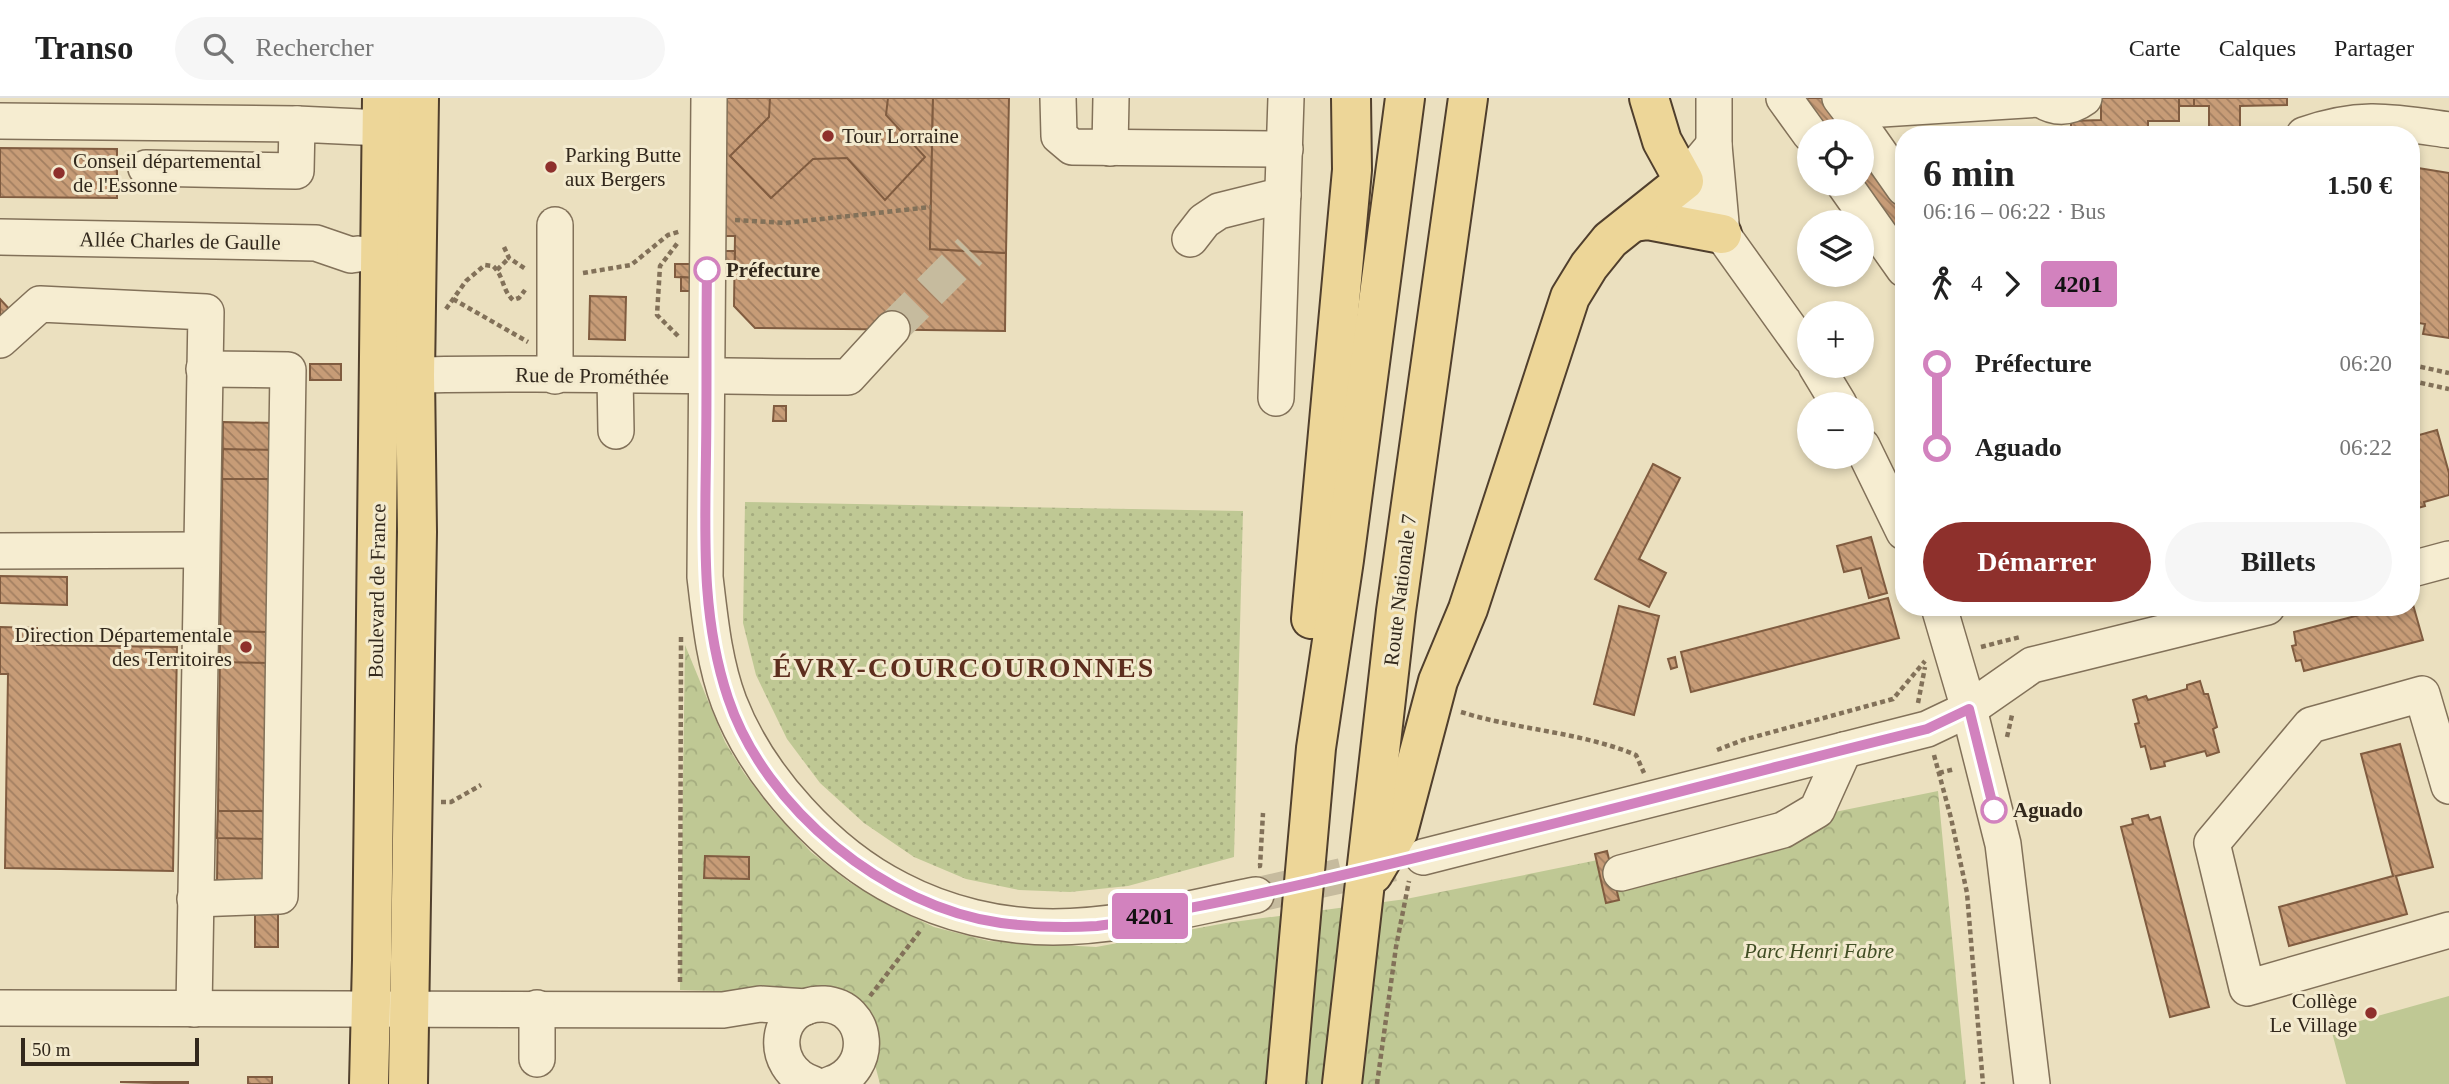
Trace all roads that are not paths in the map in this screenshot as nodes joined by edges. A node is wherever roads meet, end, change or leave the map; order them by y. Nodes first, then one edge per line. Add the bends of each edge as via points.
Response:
1 (419, 98) edge
2 (709, 98) edge
3 (1111, 98) edge
4 (1286, 98) edge
5 (1351, 98) edge
6 (1405, 98) edge
7 (1468, 98) edge
8 (1649, 98) edge
9 (1714, 98) edge
10 (1784, 98) edge
11 (2040, 98) edge
12 (2084, 98) edge
13 (1845, 105) edge
14 (382, 113) edge
15 (1057, 113) edge
16 (2351, 118) edge
17 (1799, 119) edge
18 (0, 121) edge
19 (297, 124) junction
20 (2329, 126) edge
21 (2449, 130) edge
22 (1714, 145) junction
23 (1110, 148) junction
24 (1284, 149) junction
25 (146, 168) dead end
26 (1895, 175) edge
27 (1684, 181) junction
28 (1283, 195) junction
29 (1852, 196) edge
30 (1634, 222) junction
31 (555, 225) dead end
32 (1722, 234) junction
33 (0, 237) edge
34 (1191, 239) dead end
35 (359, 254) dead end
36 (1895, 256) edge
37 (892, 330) tunnel mouth
38 (1797, 339) edge
39 (0, 340) edge
40 (204, 369) junction
41 (397, 375) junction
42 (555, 376) junction
43 (615, 376) junction
44 (706, 378) junction
45 (1276, 398) dead end
46 (616, 431) dead end
47 (1873, 469) edge
48 (1895, 514) edge
49 (201, 550) junction
50 (0, 551) edge
51 (2449, 559) edge
52 (2420, 567) edge
53 (1939, 616) edge
54 (2231, 616) edge
55 (1969, 709) junction
56 (1316, 748) junction
57 (1844, 750) junction
58 (2449, 786) edge
59 (1423, 857) tunnel mouth
60 (1621, 873) dead end
61 (1255, 877) tunnel mouth
62 (1365, 890) junction
63 (195, 899) junction
64 (2449, 930) edge
65 (806, 1007) junction
66 (0, 1008) edge
67 (410, 1008) junction
68 (537, 1008) junction
69 (194, 1010) junction
70 (723, 1010) junction
71 (370, 1011) junction
72 (781, 1043) junction
73 (537, 1059) dead end
74 (867, 1069) edge
75 (831, 1083) edge
76 (369, 1084) edge
77 (408, 1084) edge
78 (1286, 1084) edge
79 (1342, 1084) edge
80 (2032, 1084) edge

1 - 41 main road, Boulevard de France
2 - 44 street
3 - 23 street
4 - 24 street
5 - 56 main road via 1352,170 1303,702
6 - 56 main road
7 - 62 main road, Route Nationale 7 via 1396,611
8 - 27 main road via 1662,141
9 - 22 street
10 - 17 street
11 - 12 street via 2064,107
11 - 13 street
13 - 26 street
14 - 19 street
14 - 41 main road, Boulevard de France
15 - 23 street via 1062,141 1072,147
16 - 20 street
16 - 21 street
18 - 19 street
19 - 25 street via 296,171
22 - 27 street
22 - 32 street
23 - 24 street via 1159,141
24 - 28 street
27 - 30 main road
27 - 32 street
28 - 34 street via 1219,212 1204,221
28 - 45 street
29 - 36 street
30 - 32 main road via 1648,220
30 - 62 main road via 1610,240 1570,297 1468,609 1438,681 1398,832
31 - 42 street
32 - 38 street
33 - 35 street, Allée Charles de Gaulle via 316,243
37 - 44 street, Rue de Prométhée via 848,377
39 - 40 street via 40,304 205,312
40 - 49 street
40 - 63 street via 288,370 280,896
41 - 42 street, Rue de Prométhée
41 - 67 main road, Boulevard de France via 417,532
41 - 71 main road, Boulevard de France
42 - 43 street, Rue de Prométhée
43 - 44 street, Rue de Prométhée
43 - 46 street
44 - 61 street via 705,577 715,653 729,701 748,742 808,821 853,861 899,890 998,923 1100,926
47 - 48 street
49 - 50 street
49 - 63 street
51 - 52 street
53 - 55 street via 1940,657
54 - 55 street via 2032,665
55 - 57 street via 1927,729
55 - 80 street via 2003,844
56 - 78 main road
57 - 59 street
57 - 60 street via 1817,810 1783,831
58 - 64 street via 2422,694 2311,724 2212,843 2247,988
62 - 79 main road, Route Nationale 7
63 - 69 street
65 - 70 street via 760,1004
65 - 72 street via 790,1019
65 - 74 street via 827,1004 852,1019 861,1036
66 - 69 street
67 - 68 street
67 - 71 street
67 - 77 main road, Boulevard de France
68 - 70 street
68 - 73 street
69 - 71 street
70 - 72 street via 760,1026
71 - 76 main road, Boulevard de France
72 - 75 street via 791,1072 800,1079
74 - 75 street via 854,1069

